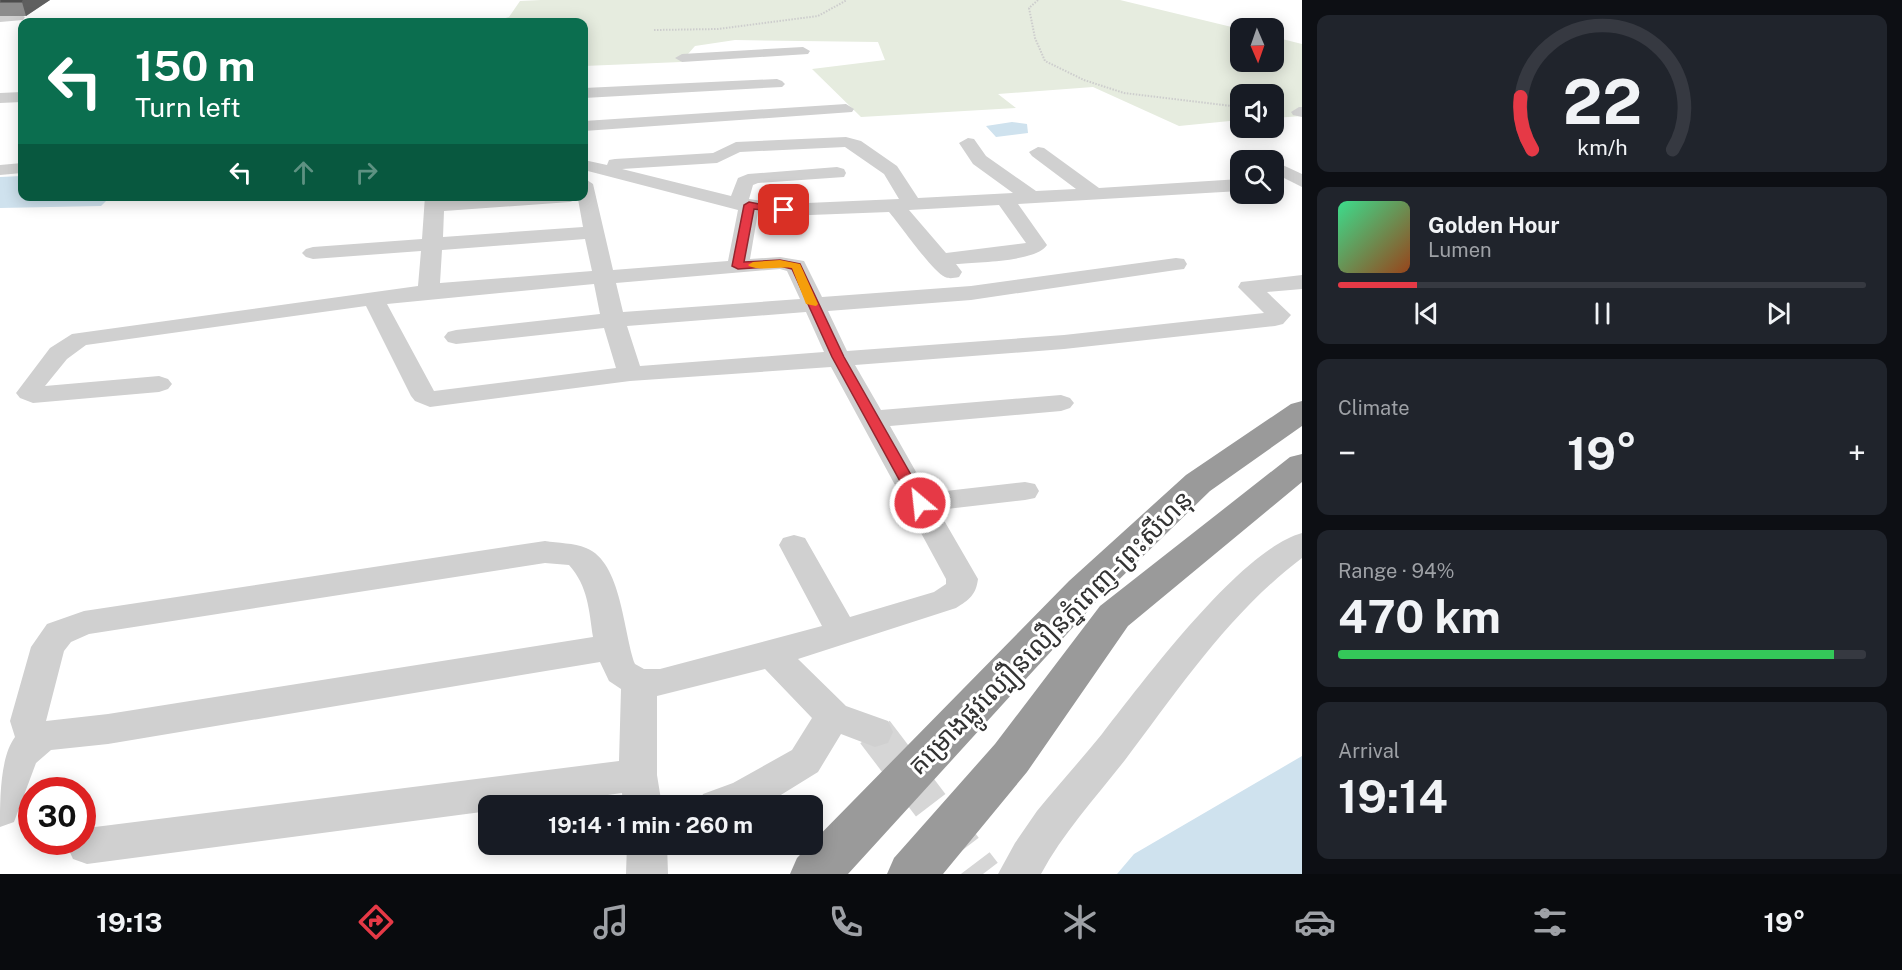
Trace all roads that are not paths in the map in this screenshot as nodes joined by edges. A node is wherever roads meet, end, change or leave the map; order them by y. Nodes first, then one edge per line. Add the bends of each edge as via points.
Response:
1 (9, 12) edge
2 (0, 18) edge
3 (803, 51) dead end
4 (750, 54) junction
5 (682, 58) dead end
6 (777, 84) junction
7 (588, 93) edge
8 (18, 97) edge
9 (0, 98) edge
10 (846, 109) dead end
11 (801, 112) junction
12 (588, 126) edge
13 (968, 143) dead end
14 (18, 168) edge
15 (0, 170) edge
16 (1284, 171) edge
17 (837, 174) dead end
18 (1302, 181) edge
19 (1284, 182) edge
20 (588, 183) edge
21 (588, 185) edge
22 (1230, 186) edge
23 (1095, 194) junction
24 (1055, 196) junction
25 (1032, 197) junction
26 (1006, 199) junction
27 (435, 201) edge
28 (587, 201) edge
29 (744, 204) junction
30 (903, 205) junction
31 (593, 232) junction
32 (433, 245) junction
33 (313, 253) dead end
34 (939, 260) junction
35 (1176, 264) dead end
36 (738, 266) junction
37 (605, 275) junction
38 (1302, 282) edge
39 (429, 291) junction
40 (971, 293) junction
41 (373, 299) junction
42 (813, 306) junction
43 (613, 320) junction
44 (456, 337) dead end
45 (838, 357) junction
46 (630, 374) junction
47 (159, 384) dead end
48 (1061, 403) dead end
49 (1302, 411) edge
50 (874, 419) junction
51 (1302, 465) edge
52 (1024, 491) dead end
53 (920, 503) junction
54 (1302, 543) edge
55 (795, 545) dead end
56 (842, 633) junction
57 (612, 647) junction
58 (772, 654) junction
59 (639, 682) junction
60 (833, 716) junction
61 (875, 732) tunnel mouth
62 (42, 736) junction
63 (640, 790) edge
64 (747, 795) edge
65 (0, 810) edge
66 (96, 845) edge
67 (647, 855) edge
68 (647, 874) edge
69 (815, 874) edge
70 (912, 874) edge
71 (1019, 874) edge

1 - 2 street
3 - 4 street
4 - 5 street
4 - 6 street
6 - 7 street
6 - 11 street
8 - 9 street
10 - 11 street
11 - 12 street
13 - 25 street via 979,160
14 - 15 street
16 - 18 street
17 - 29 street via 755,178 745,182
18 - 19 street
20 - 30 street via 717,158 736,147 846,142 891,170
21 - 29 street
22 - 23 street
23 - 24 street
23 - 24 street via 1035,160
24 - 25 street
25 - 26 street
26 - 30 street
26 - 34 street via 1009,209 1033,234 1037,245 1028,250
27 - 32 street
28 - 31 street
29 - 30 street via 784,210
29 - 36 street
30 - 34 street
31 - 32 street
31 - 37 street
32 - 33 street
32 - 39 street
34 - 40 street
35 - 40 street
36 - 37 street
36 - 42 street via 796,266
37 - 39 street
37 - 43 street
38 - 45 street via 1249,287 1278,315 1275,319 1065,342
39 - 41 street
40 - 42 street
41 - 46 street via 424,396 430,399
41 - 47 street via 81,339 63,349 29,393
42 - 43 street
42 - 45 street
43 - 44 street
43 - 46 street
45 - 46 street
45 - 50 street
48 - 50 street
49 - 69 highway, គម្រោងផ្លូវល្បឿនលឿនភ្នំពេញ-ព្រះសីហនុ via 1198,483 1124,553 968,710
50 - 53 street
51 - 70 highway, គម្រោងផ្លូវល្បឿនលឿនភ្នំពេញ-ព្រះសីហនុ via 1114,616 1011,758
52 - 53 street
53 - 56 street via 962,579 961,589 945,600
54 - 71 street via 1275,561 1229,606 1151,695 1067,801
55 - 56 street
56 - 58 street
57 - 59 street via 621,672
57 - 62 street
57 - 62 street via 602,592 594,573 578,556 545,552 84,623 59,633 48,648 28,721 31,732
58 - 59 street via 660,683
58 - 60 street
59 - 63 street
60 - 61 street
60 - 64 street via 805,761
62 - 65 street via 21,754
63 - 66 street
67 - 68 street

